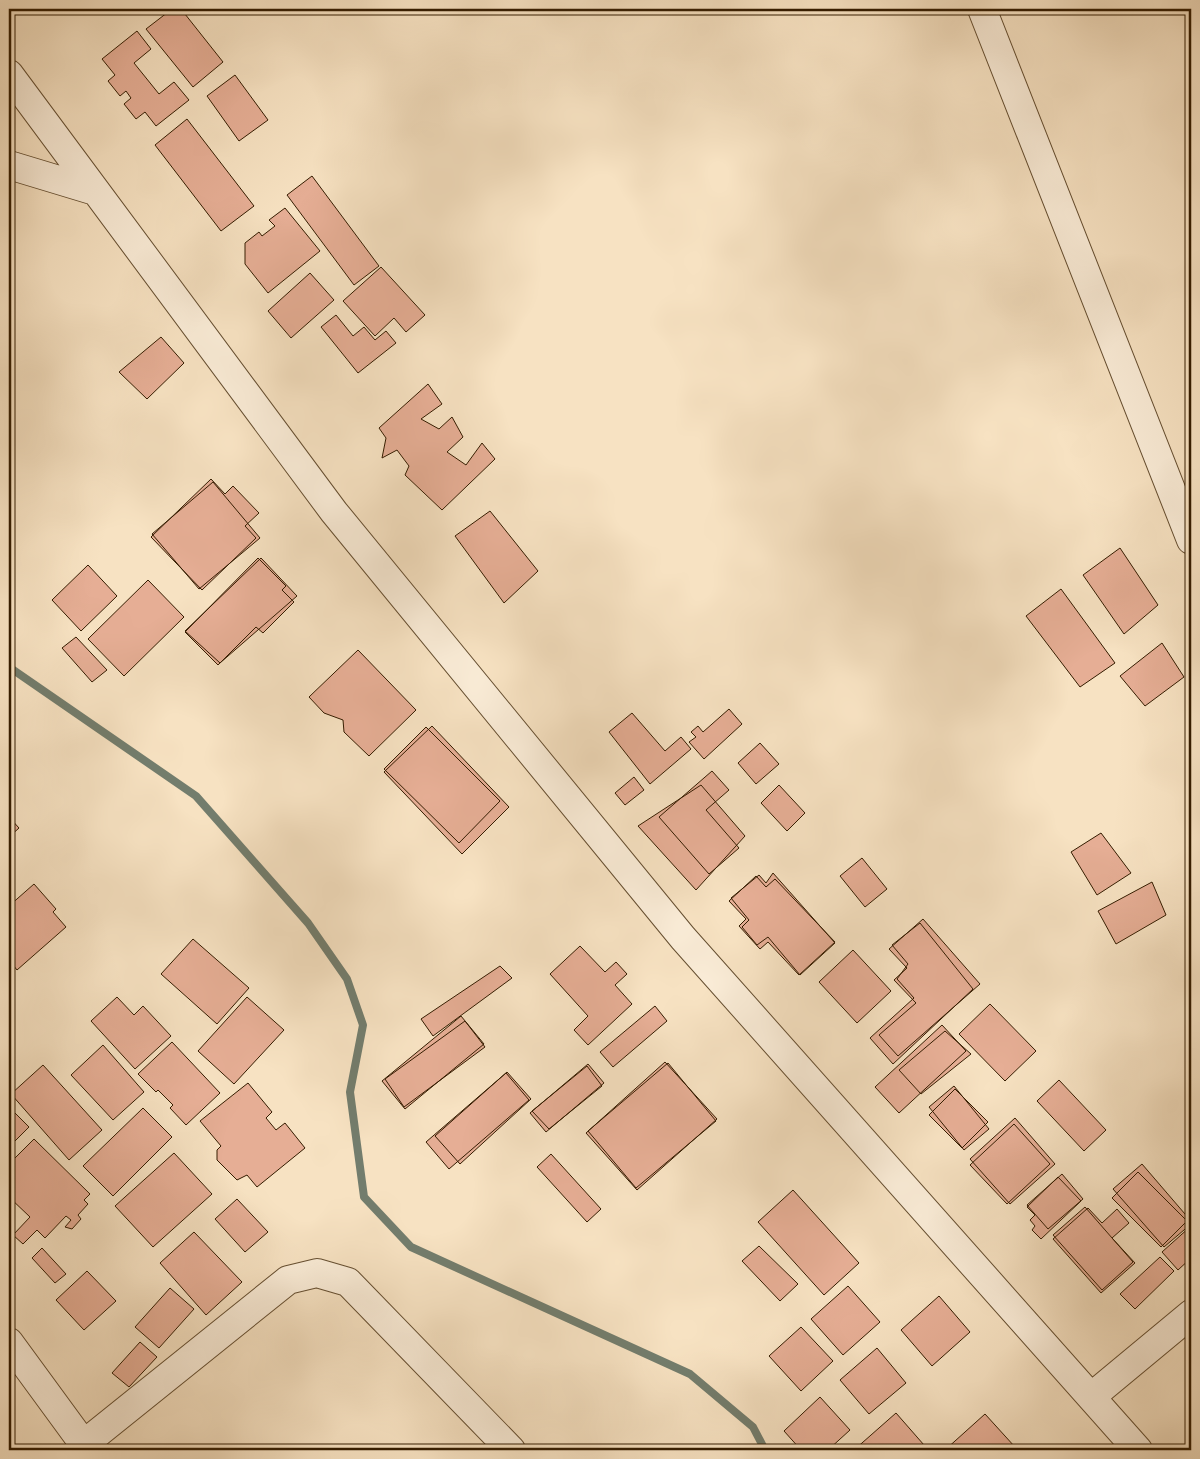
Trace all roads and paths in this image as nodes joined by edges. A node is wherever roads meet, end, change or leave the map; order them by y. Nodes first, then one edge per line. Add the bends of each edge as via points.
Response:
1 (982, 9) edge
2 (9, 74) edge
3 (9, 165) edge
4 (95, 191) junction
5 (1191, 540) edge
6 (1191, 1314) edge
7 (9, 1342) edge
8 (1091, 1397) junction
9 (86, 1447) edge
10 (511, 1450) edge
11 (1138, 1450) edge

1 - 5 street
2 - 4 street
3 - 4 street
4 - 8 street via 334,512 677,931
6 - 8 street
7 - 9 street
8 - 11 street
9 - 10 street via 288,1280 317,1274 348,1282

